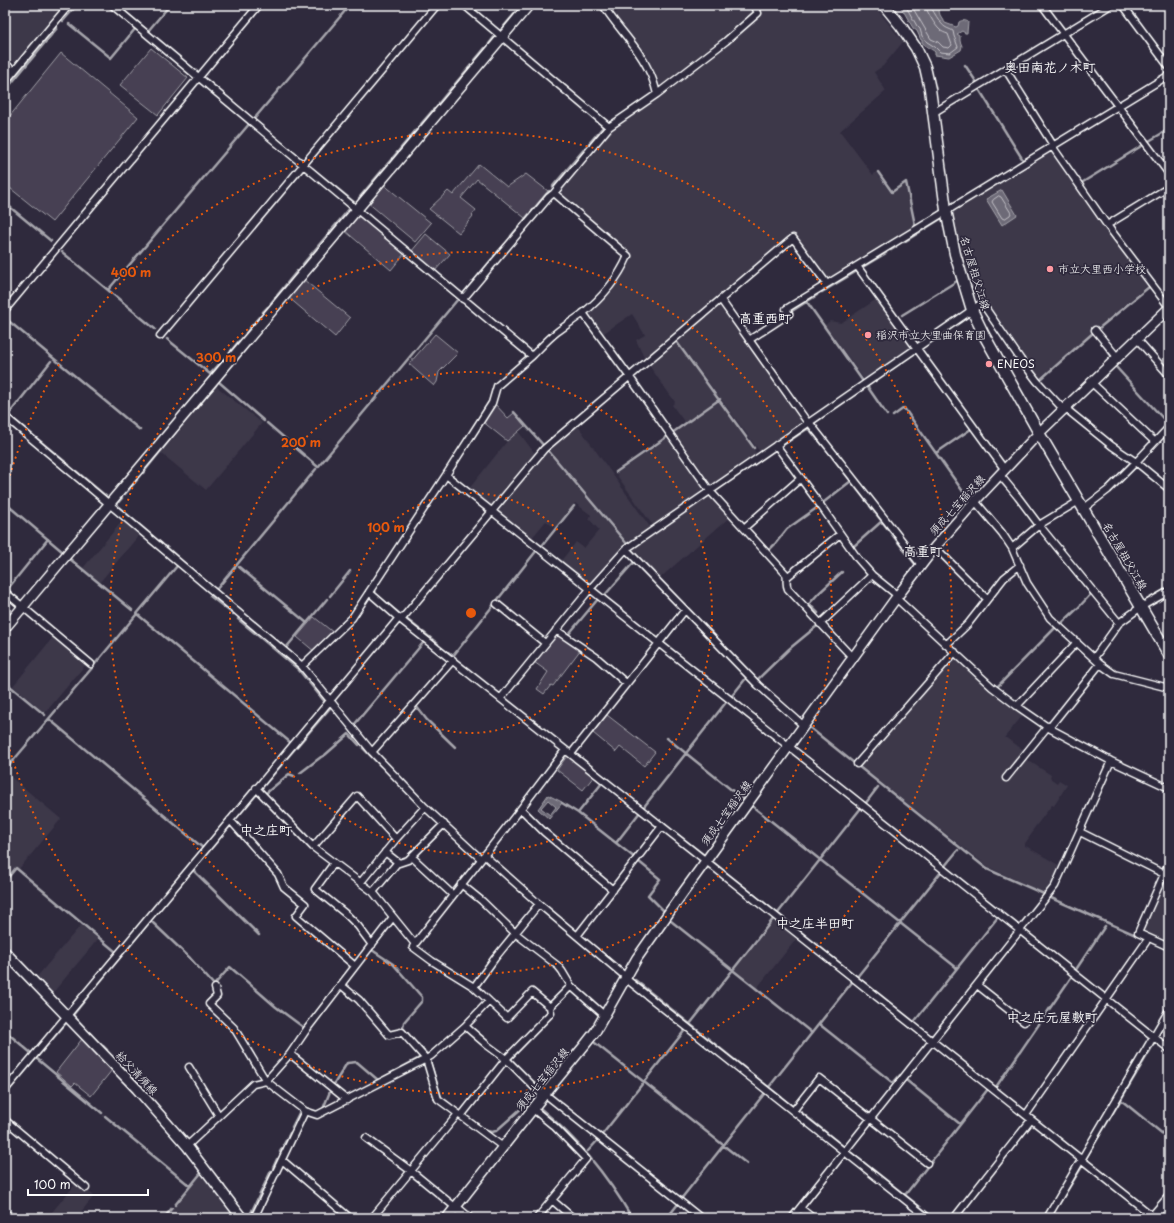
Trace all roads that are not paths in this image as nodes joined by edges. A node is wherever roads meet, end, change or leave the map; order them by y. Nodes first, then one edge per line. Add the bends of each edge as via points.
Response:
1 (69, 5) edge
2 (112, 5) edge
3 (259, 5) edge
4 (437, 5) edge
5 (464, 5) edge
6 (529, 5) edge
7 (603, 5) edge
8 (754, 5) edge
9 (884, 5) edge
10 (1042, 5) edge
11 (1111, 5) edge
12 (1122, 5) edge
13 (1063, 34) junction
14 (502, 37) junction
15 (5, 64) edge
16 (1169, 67) edge
17 (1006, 70) junction
18 (14, 71) junction
19 (1169, 75) edge
20 (199, 78) junction
21 (5, 82) edge
22 (657, 94) junction
23 (1118, 106) junction
24 (933, 113) junction
25 (609, 127) junction
26 (1053, 146) junction
27 (303, 165) junction
28 (1169, 174) edge
29 (1169, 187) edge
30 (554, 193) junction
31 (356, 209) junction
32 (946, 210) junction
33 (1107, 225) junction
34 (857, 266) junction
35 (827, 284) junction
36 (463, 299) junction
37 (721, 300) junction
38 (1169, 308) edge
39 (5, 310) edge
40 (972, 310) junction
41 (583, 314) junction
42 (1095, 330) dead end
43 (160, 336) dead end
44 (749, 340) junction
45 (1138, 340) junction
46 (916, 348) junction
47 (532, 356) junction
48 (1118, 358) junction
49 (1169, 375) edge
50 (629, 376) junction
51 (1092, 383) junction
52 (1065, 409) junction
53 (6, 420) edge
54 (809, 422) junction
55 (1169, 427) edge
56 (1039, 433) junction
57 (1155, 442) junction
58 (776, 445) junction
59 (1136, 462) junction
60 (1002, 473) junction
61 (446, 475) junction
62 (801, 478) junction
63 (1169, 489) edge
64 (710, 491) junction
65 (975, 501) junction
66 (108, 504) junction
67 (1081, 505) junction
68 (492, 511) junction
69 (1039, 525) junction
70 (744, 528) junction
71 (840, 534) junction
72 (935, 547) junction
73 (1012, 548) junction
74 (626, 549) junction
75 (921, 565) junction
76 (1020, 565) junction
77 (872, 575) junction
78 (787, 577) junction
79 (590, 589) junction
80 (1169, 591) edge
81 (5, 592) edge
82 (369, 592) junction
83 (897, 597) junction
84 (987, 599) junction
85 (496, 604) dead end
86 (23, 607) junction
87 (1141, 607) junction
88 (685, 610) junction
89 (400, 619) junction
90 (1119, 623) junction
91 (820, 624) junction
92 (5, 628) edge
93 (556, 630) junction
94 (1077, 642) junction
95 (545, 643) junction
96 (658, 643) junction
97 (946, 645) junction
98 (955, 652) junction
99 (1169, 656) edge
100 (853, 658) junction
101 (1094, 658) junction
102 (453, 660) junction
103 (91, 664) dead end
104 (1100, 664) junction
105 (302, 666) junction
106 (626, 683) junction
107 (1169, 688) edge
108 (501, 698) junction
109 (330, 701) junction
110 (1017, 706) junction
111 (804, 726) junction
112 (1049, 727) junction
113 (789, 746) junction
114 (565, 750) junction
115 (372, 752) junction
116 (570, 754) junction
117 (1112, 761) junction
118 (857, 764) dead end
119 (1006, 778) dead end
120 (256, 788) junction
121 (1169, 788) edge
122 (425, 807) junction
123 (521, 809) junction
124 (230, 820) junction
125 (444, 824) junction
126 (662, 826) junction
127 (1080, 832) junction
128 (396, 839) junction
129 (313, 847) junction
130 (386, 852) junction
131 (412, 857) junction
132 (483, 857) junction
133 (706, 860) junction
134 (398, 862) junction
135 (334, 863) junction
136 (1169, 863) edge
137 (1164, 874) junction
138 (361, 882) junction
139 (461, 884) junction
140 (613, 890) junction
141 (373, 892) junction
142 (453, 895) junction
143 (539, 904) junction
144 (393, 917) junction
145 (1020, 930) junction
146 (515, 933) junction
147 (577, 936) junction
148 (1146, 942) dead end
149 (415, 944) junction
150 (372, 945) junction
151 (1169, 947) edge
152 (5, 952) edge
153 (356, 966) junction
154 (626, 977) junction
155 (341, 984) junction
156 (977, 984) junction
157 (571, 986) junction
158 (474, 987) junction
159 (215, 988) dead end
160 (1107, 999) junction
161 (489, 1001) junction
162 (550, 1007) junction
163 (1169, 1010) edge
164 (604, 1015) junction
165 (67, 1016) junction
166 (1024, 1022) dead end
167 (465, 1026) junction
168 (1153, 1037) junction
169 (932, 1041) junction
170 (1169, 1049) edge
171 (290, 1054) junction
172 (426, 1059) junction
173 (506, 1059) junction
174 (189, 1067) dead end
175 (266, 1081) junction
176 (5, 1090) edge
177 (544, 1095) junction
178 (347, 1100) junction
179 (533, 1109) junction
180 (305, 1111) junction
181 (793, 1111) junction
182 (459, 1115) junction
183 (219, 1116) junction
184 (1029, 1118) junction
185 (871, 1119) junction
186 (5, 1120) edge
187 (366, 1138) dead end
188 (187, 1146) junction
189 (502, 1147) junction
190 (844, 1152) junction
191 (1081, 1159) junction
192 (282, 1160) junction
193 (927, 1163) dead end
194 (411, 1171) junction
195 (86, 1188) dead end
196 (1169, 1198) edge
197 (552, 1200) junction
198 (455, 1207) junction
199 (800, 1208) junction
200 (242, 1218) edge
201 (254, 1218) edge
202 (350, 1218) edge
203 (372, 1218) edge
204 (447, 1218) edge
205 (468, 1218) edge
206 (537, 1218) edge
207 (573, 1218) edge
208 (701, 1218) edge
209 (792, 1218) edge
210 (813, 1218) edge
211 (928, 1218) edge
212 (954, 1218) edge
213 (1046, 1218) edge
214 (1154, 1218) edge

1 - 18 street
2 - 20 street
3 - 20 street
4 - 27 street
5 - 14 street
6 - 14 main road
7 - 22 street via 646,65
8 - 22 street via 758,13
9 - 24 main road, 名古屋祖父江線 via 921,57 930,89
10 - 13 street
11 - 13 street
12 - 16 street
13 - 17 street
13 - 23 street
14 - 25 street
14 - 31 main road
15 - 18 street
17 - 24 street
17 - 26 street
18 - 21 street
19 - 23 street
20 - 27 street
20 - 39 street
22 - 25 street
23 - 26 street
23 - 28 street
24 - 32 main road, 名古屋祖父江線
25 - 30 street
26 - 32 street
26 - 33 street
27 - 31 street
27 - 43 street
29 - 33 street
30 - 36 street
30 - 41 street via 628,256 615,280
31 - 36 street
31 - 66 main road
32 - 34 street
32 - 40 main road, 名古屋祖父江線 via 955,254
33 - 38 street
34 - 35 street
34 - 46 street
35 - 37 street via 793,238
35 - 44 street via 786,309 789,314
36 - 47 street
37 - 44 street
37 - 50 street
38 - 45 main road, 須成七宝稲沢線
40 - 46 street
40 - 52 street via 982,303 1037,381
40 - 56 main road, 名古屋祖父江線
41 - 47 street via 556,333
41 - 50 street
42 - 48 street
44 - 54 street
45 - 48 main road, 須成七宝稲沢線
45 - 49 street
46 - 54 street
46 - 60 street
47 - 61 street via 498,386 492,403
48 - 51 main road, 須成七宝稲沢線
50 - 64 street
50 - 68 street via 544,449
51 - 52 main road, 須成七宝稲沢線
51 - 57 street
52 - 56 main road, 須成七宝稲沢線
52 - 59 street
53 - 66 street
54 - 58 street
54 - 75 street
55 - 57 street
56 - 60 main road, 須成七宝稲沢線
56 - 67 main road, 名古屋祖父江線
57 - 59 street
58 - 62 street
58 - 64 street
59 - 63 street
59 - 67 street via 1108,490
60 - 65 main road, 須成七宝稲沢線
60 - 69 street
61 - 68 street
61 - 82 street
62 - 70 street
62 - 71 street
64 - 70 street
64 - 74 street
65 - 72 main road, 須成七宝稲沢線
65 - 73 street
66 - 86 main road
66 - 105 street
67 - 69 street
67 - 87 main road, 名古屋祖父江線
68 - 79 street
68 - 89 street
69 - 73 street
69 - 90 street
70 - 78 street
71 - 77 street
71 - 78 street
72 - 75 main road, 須成七宝稲沢線
72 - 84 street
73 - 76 street
74 - 79 street
74 - 88 street
75 - 83 main road, 須成七宝稲沢線
76 - 84 street via 1004,578
76 - 94 street via 1027,583 1050,618
77 - 83 street
77 - 91 street
78 - 91 street via 788,589
79 - 93 street
79 - 96 street
80 - 87 street
81 - 86 street
82 - 89 street
82 - 105 street via 352,618
83 - 97 street
83 - 100 main road, 須成七宝稲沢線
84 - 97 street via 968,624
85 - 95 street
86 - 92 main road
86 - 103 street
87 - 90 street
87 - 99 main road, 名古屋祖父江線
88 - 96 street
88 - 111 street via 758,686
89 - 102 street
89 - 109 street
90 - 101 street
91 - 100 street
93 - 95 street
93 - 106 street via 596,657
94 - 101 street
94 - 110 street
95 - 108 street
96 - 106 street
96 - 113 street
97 - 98 street
98 - 110 street via 992,687
98 - 118 street
100 - 111 main road, 須成七宝稲沢線
101 - 104 street
102 - 108 street
102 - 115 street
104 - 107 street via 1114,674
104 - 112 street
105 - 109 street
106 - 116 street
108 - 114 street
109 - 115 street
109 - 120 street
110 - 112 street
111 - 113 main road, 須成七宝稲沢線
112 - 117 street
112 - 119 street
113 - 133 main road, 須成七宝稲沢線
113 - 145 street
114 - 116 street
114 - 123 street
115 - 122 street
116 - 126 street
117 - 121 street
117 - 127 street
120 - 124 street
120 - 129 street
122 - 125 street
122 - 128 street
123 - 132 street
123 - 140 street via 544,832
124 - 153 street via 278,874 284,887 305,904 296,916
124 - 165 street
125 - 131 street
125 - 132 street
126 - 133 street
126 - 140 street
127 - 137 street
127 - 145 street via 1055,886
128 - 129 street via 357,796
128 - 130 street
129 - 135 street
130 - 134 street
130 - 138 street
131 - 134 street via 403,863
131 - 142 street
132 - 139 street
132 - 143 street
133 - 154 main road, 須成七宝稲沢線
133 - 169 street
134 - 141 street
135 - 138 street
135 - 150 street via 315,889 358,926
136 - 137 street
137 - 151 street via 1138,933
138 - 141 street
139 - 142 street
139 - 146 street
140 - 147 street
141 - 144 street
142 - 149 street
143 - 146 street
143 - 147 street
144 - 149 street
144 - 150 street
145 - 156 street
145 - 160 street
146 - 157 street via 558,966
146 - 158 street
147 - 154 street
148 - 160 street
149 - 158 street via 413,947 432,961
150 - 153 street
152 - 165 main road, 給父清須線
153 - 155 street
154 - 164 main road, 須成七宝稲沢線
154 - 181 street
155 - 171 street
155 - 172 street via 359,1000 389,1035 402,1032
156 - 166 street
156 - 169 street
157 - 162 street
157 - 164 street
158 - 161 street
159 - 175 street via 217,996 209,1004 234,1028
160 - 168 street
160 - 184 street
161 - 162 street via 507,1018 532,992
161 - 167 street
162 - 173 street via 551,1013
163 - 168 street
164 - 177 main road, 須成七宝稲沢線 via 595,1032
165 - 176 street
165 - 188 main road, 給父清須線
167 - 172 street
167 - 173 street
168 - 170 street
168 - 191 street
169 - 184 street
169 - 185 street
171 - 175 street
171 - 178 street
172 - 178 street
172 - 182 street via 438,1099
173 - 177 street
173 - 182 street
174 - 183 street
175 - 180 street
175 - 183 street via 253,1084
177 - 179 main road, 須成七宝稲沢線
177 - 208 street
178 - 180 street via 317,1115
179 - 189 main road, 須成七宝稲沢線
179 - 197 street via 555,1126 586,1159
180 - 192 street
181 - 185 street via 819,1078
181 - 190 street
182 - 189 street
182 - 194 street
183 - 188 street
184 - 191 street
184 - 212 street
185 - 190 street
185 - 193 street
186 - 195 street
187 - 194 street
188 - 200 main road, 給父清須線
189 - 198 main road, 須成七宝稲沢線
190 - 199 street
190 - 211 street
191 - 213 street
191 - 214 street
192 - 201 street
192 - 202 street
194 - 198 street
194 - 203 street
196 - 214 main road
197 - 206 street
197 - 207 street
198 - 204 main road, 須成七宝稲沢線
198 - 205 main road
199 - 209 street
199 - 210 street

